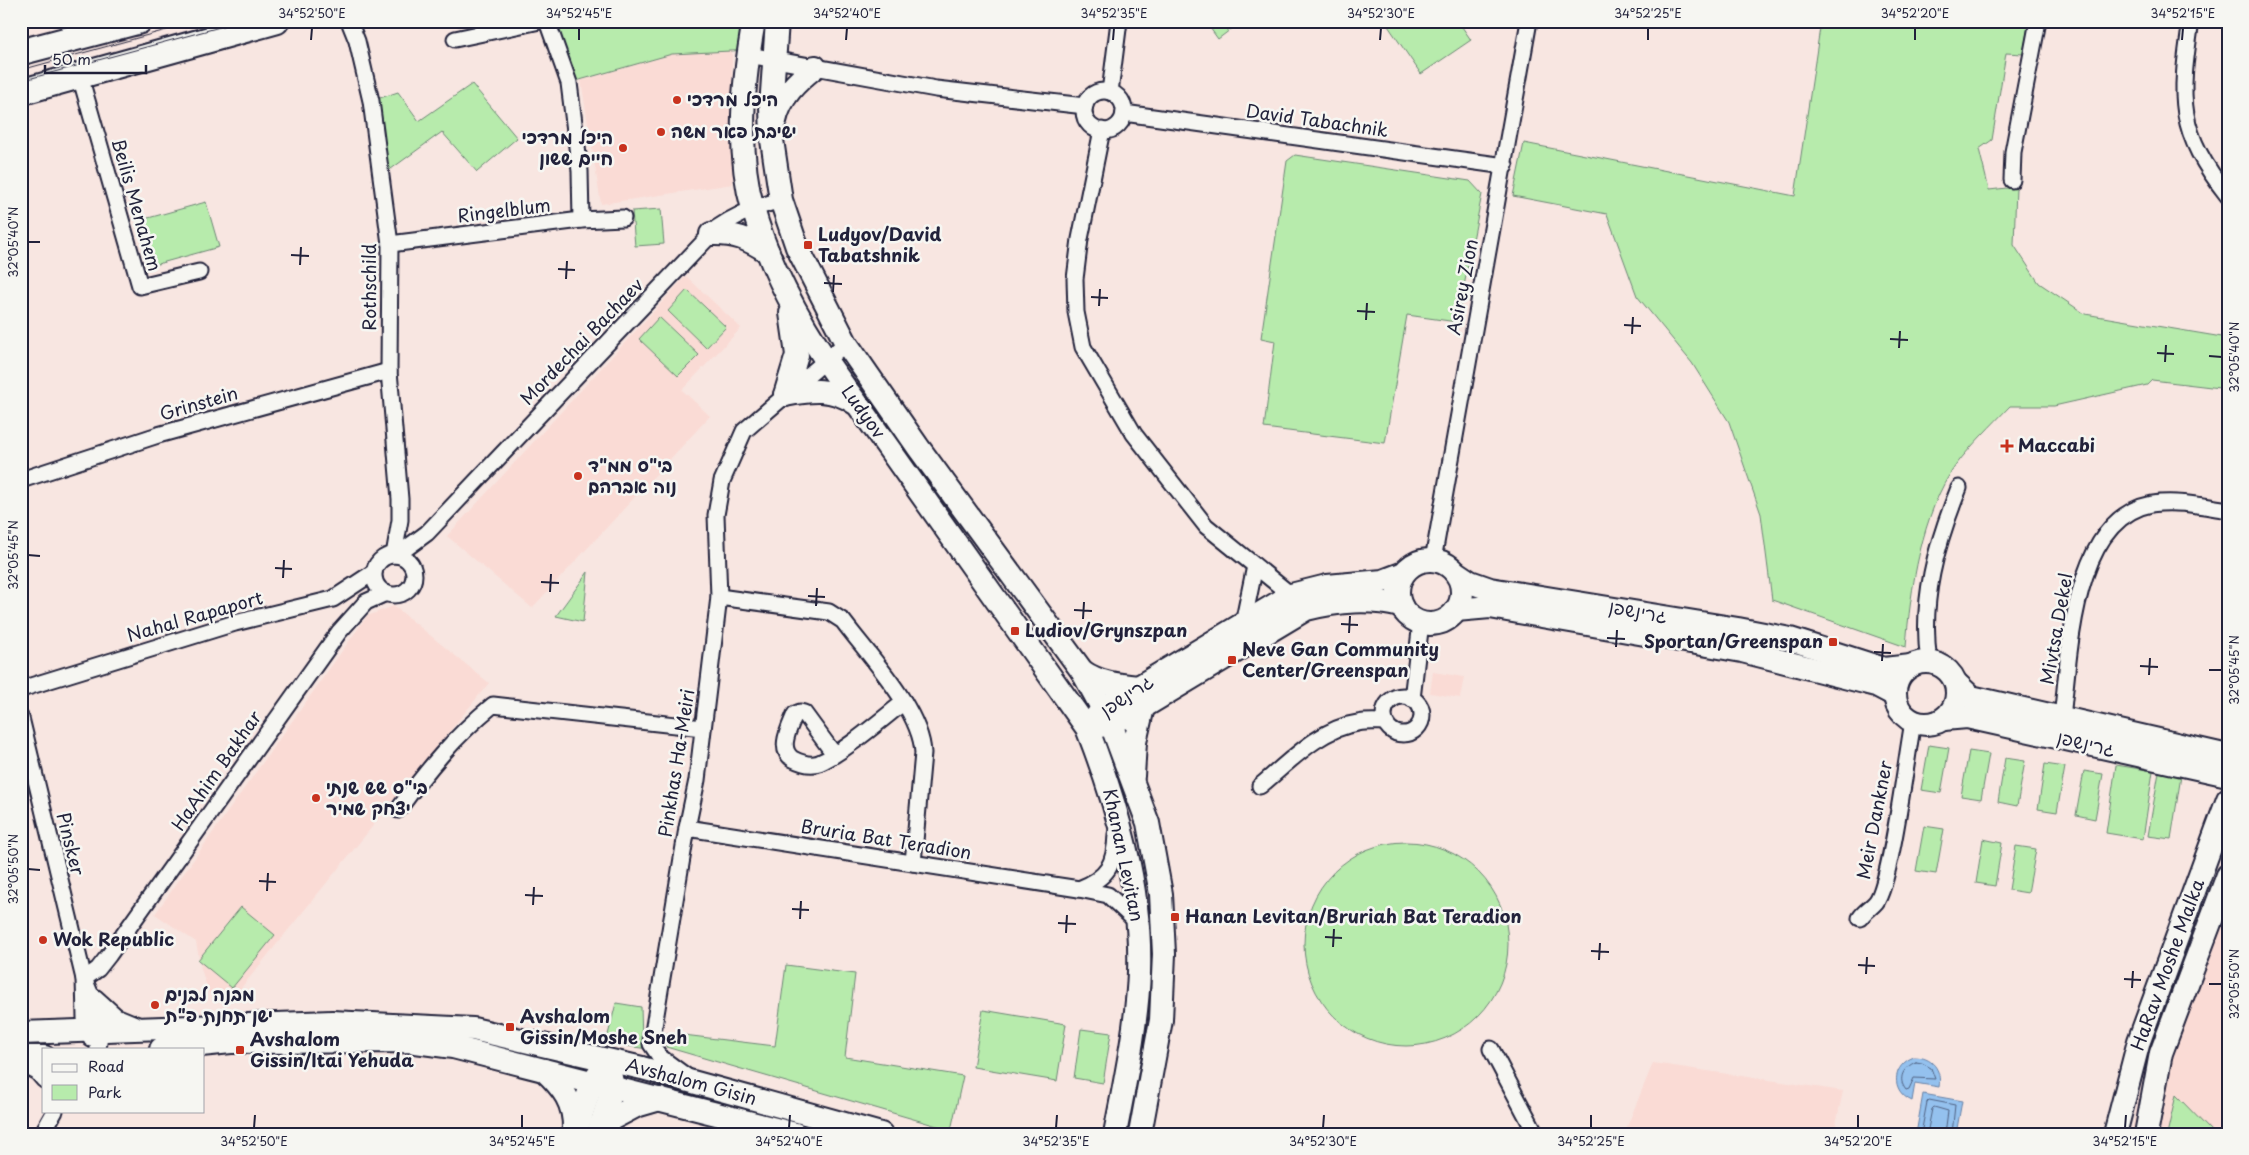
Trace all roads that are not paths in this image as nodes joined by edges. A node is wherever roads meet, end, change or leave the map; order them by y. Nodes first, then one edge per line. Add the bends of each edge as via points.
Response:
1 (139, 21) edge
2 (276, 21) edge
3 (349, 21) edge
4 (540, 21) edge
5 (547, 21) edge
6 (754, 21) edge
7 (777, 21) edge
8 (1119, 21) edge
9 (1529, 21) edge
10 (2038, 21) edge
11 (2191, 21) edge
12 (455, 38) dead end
13 (21, 52) edge
14 (749, 55) junction
15 (774, 59) junction
16 (815, 67) junction
17 (80, 76) junction
18 (21, 92) edge
19 (1110, 92) junction
20 (1085, 106) junction
21 (1124, 113) junction
22 (1102, 130) junction
23 (772, 140) junction
24 (1505, 166) junction
25 (2012, 180) dead end
26 (2228, 196) edge
27 (780, 200) junction
28 (753, 208) junction
29 (623, 218) dead end
30 (581, 220) junction
31 (711, 234) junction
32 (390, 244) junction
33 (768, 252) junction
34 (199, 272) dead end
35 (788, 297) junction
36 (846, 343) junction
37 (825, 361) junction
38 (389, 371) junction
39 (785, 395) junction
40 (858, 405) junction
41 (21, 480) edge
42 (1960, 488) dead end
43 (2228, 510) edge
44 (400, 520) junction
45 (427, 533) junction
46 (396, 555) junction
47 (1433, 560) junction
48 (1255, 566) junction
49 (412, 567) junction
50 (374, 572) junction
51 (1455, 572) junction
52 (1404, 574) junction
53 (386, 593) junction
54 (1291, 595) junction
55 (719, 597) junction
56 (1401, 606) junction
57 (1456, 610) junction
58 (1421, 622) junction
59 (1243, 624) junction
60 (1920, 664) junction
61 (1082, 671) junction
62 (1956, 683) junction
63 (21, 689) edge
64 (1895, 695) junction
65 (1141, 697) junction
66 (1412, 699) junction
67 (904, 702) junction
68 (1106, 716) junction
69 (2062, 717) junction
70 (21, 718) edge
71 (1944, 719) junction
72 (1385, 722) junction
73 (1913, 722) junction
74 (703, 728) junction
75 (1087, 728) junction
76 (834, 754) dead end
77 (2216, 755) edge
78 (2228, 775) edge
79 (28, 779) edge
80 (1260, 786) dead end
81 (1133, 787) junction
82 (2226, 803) edge
83 (398, 810) dead end
84 (1117, 816) junction
85 (687, 828) junction
86 (913, 863) junction
87 (2228, 875) edge
88 (1079, 889) junction
89 (1860, 918) dead end
90 (1138, 924) junction
91 (84, 979) junction
92 (93, 1000) junction
93 (142, 1029) junction
94 (21, 1034) edge
95 (96, 1040) edge
96 (171, 1048) edge
97 (1491, 1049) dead end
98 (42, 1057) edge
99 (21, 1058) edge
100 (608, 1060) junction
101 (21, 1064) edge
102 (544, 1070) junction
103 (42, 1078) edge
104 (696, 1083) junction
105 (602, 1085) junction
106 (660, 1099) junction
107 (53, 1113) edge
108 (599, 1130) edge
109 (42, 1134) edge
110 (575, 1134) edge
111 (795, 1134) edge
112 (881, 1134) edge
113 (1115, 1134) edge
114 (1140, 1134) edge
115 (1536, 1134) edge
116 (2115, 1134) edge
117 (2146, 1134) edge

1 - 13 main road
2 - 17 main road
3 - 32 street, Rothschild via 371,101
4 - 12 street
5 - 30 street via 569,83 580,171
6 - 14 street, Ludyov
7 - 15 street, Ludyov
8 - 19 street
9 - 24 street, Asirey Zion
10 - 25 street via 2013,152
11 - 26 street via 2183,72 2185,117 2192,140 2212,176
14 - 15 street
14 - 28 street, Ludyov via 744,150
15 - 16 street
15 - 23 street, Ludyov
16 - 20 street via 936,89
16 - 23 street via 794,84 784,98 776,116
17 - 18 main road
17 - 34 street, Beilis Menahem via 140,286
19 - 20 street via 1098,92
19 - 21 street via 1121,100
20 - 22 street via 1086,119 1091,126
21 - 22 street via 1117,126
21 - 24 street, David Tabachnik
22 - 48 street via 1075,279 1076,312 1083,347 1134,434 1200,519
23 - 27 street, Ludyov
24 - 47 street, Asirey Zion
27 - 28 street, Mordechai Bachaev
27 - 36 street, Ludyov via 796,247
28 - 31 street, Mordechai Bachaev via 731,218
28 - 33 street, Ludyov
29 - 30 street, Ringelblum
30 - 32 street, Ringelblum
31 - 33 street via 728,233 743,237
31 - 45 street, Mordechai Bachaev
32 - 38 street, Rothschild
33 - 35 street, Ludyov
35 - 37 street, Ludyov
35 - 39 street via 797,354
36 - 37 street
36 - 61 street, Ludyov
37 - 39 street
37 - 40 street, Ludyov
38 - 41 street, Grinstein via 158,435
38 - 44 street, Rothschild
39 - 40 street via 821,390 840,394
39 - 55 street, Pinkhas Ha-Meiri via 744,431 722,481 716,515
40 - 75 street, Ludyov
42 - 60 street via 1941,533 1932,566
43 - 69 street, Mivtsa Dekel via 2188,504 2152,504 2119,520 2104,537 2086,568 2077,608
44 - 45 street via 409,530
44 - 46 street, Rothschild
45 - 46 street
45 - 49 street
46 - 49 street via 404,557
46 - 50 street via 381,560
47 - 51 street via 1446,564
47 - 52 street via 1417,563
48 - 54 street
48 - 59 street
49 - 53 street via 412,582 406,591
50 - 53 street via 376,583
50 - 63 street, Nahal Rapaport via 333,599 235,623
51 - 57 street via 1462,592
51 - 60 street, גרינשפן via 1490,589 1790,639 1884,669
52 - 54 street, גרינשפן via 1383,581 1327,586
52 - 56 street via 1399,584
53 - 91 street, HaAhim Bakhar via 366,602 344,626 98,969
54 - 59 street, גרינשפן
55 - 67 street via 829,612 843,621
55 - 74 street, Pinkhas Ha-Meiri
56 - 58 street via 1408,615
56 - 65 street, גרינשפן via 1366,600 1306,609
57 - 58 street via 1442,621 1432,624
57 - 64 street, גרינשפן via 1490,607 1742,651 1876,685
58 - 66 street
59 - 65 street, גרינשפן
60 - 62 street via 1942,666
60 - 64 street via 1899,678
61 - 65 street
61 - 68 street, Ludyov
62 - 69 street, גרינשפן via 1971,697
62 - 71 street via 1958,695 1954,708
64 - 73 street via 1904,716
65 - 68 street, גרינשפן
65 - 81 street
66 - 72 street via 1400,696 1393,699 1385,709
66 - 72 street via 1421,712 1414,729 1408,733 1395,732
67 - 76 street
67 - 86 street via 923,738
68 - 75 street, גרינשפן
68 - 81 street, Khanan Levitan
69 - 77 street, גרינשפן
70 - 79 street, Pinsker
71 - 73 street via 1924,725
71 - 77 street, גרינשפן via 1968,717
72 - 80 street via 1357,723 1333,730
73 - 89 street, Meir Dankner via 1890,859 1876,902
74 - 83 street via 493,705 463,729
74 - 85 street, Pinkhas Ha-Meiri
75 - 84 street, Khanan Levitan
77 - 78 street, גרינשפן
77 - 82 street via 2220,790
79 - 91 street, Pinsker
81 - 114 street, Khanan Levitan via 1148,823 1162,894 1164,954 1161,1020
82 - 116 street, HaRav Moshe Malka via 2139,1041
84 - 88 street via 1115,854 1108,869 1096,882
84 - 90 street, Khanan Levitan via 1134,890
85 - 86 street, Bruria Bat Teradion
85 - 104 street, Pinkhas Ha-Meiri via 651,1044 660,1057
86 - 88 street, Bruria Bat Teradion
87 - 117 street, HaRav Moshe Malka via 2161,1054
88 - 90 street, Bruria Bat Teradion via 1108,895
90 - 113 street, Khanan Levitan via 1136,1007
91 - 92 street, Pinsker
91 - 95 street, Pinsker via 84,1003
92 - 93 street via 114,1019
92 - 95 street, Pinsker
93 - 95 street, Avshalom Gisin
93 - 100 street, Avshalom Gisin via 332,1022 472,1029
94 - 95 street, Avshalom Gisin
96 - 102 street, Avshalom Gisin via 230,1042 408,1041 482,1053
97 - 115 street
98 - 99 street
100 - 104 street, Avshalom Gisin
100 - 105 street
101 - 103 street
102 - 105 street, Avshalom Gisin
102 - 110 street via 571,1102
104 - 112 street, Avshalom Gisin
105 - 106 street, Avshalom Gisin
105 - 108 street
105 - 110 street
106 - 108 street via 636,1106
106 - 111 street, Avshalom Gisin
107 - 109 street

